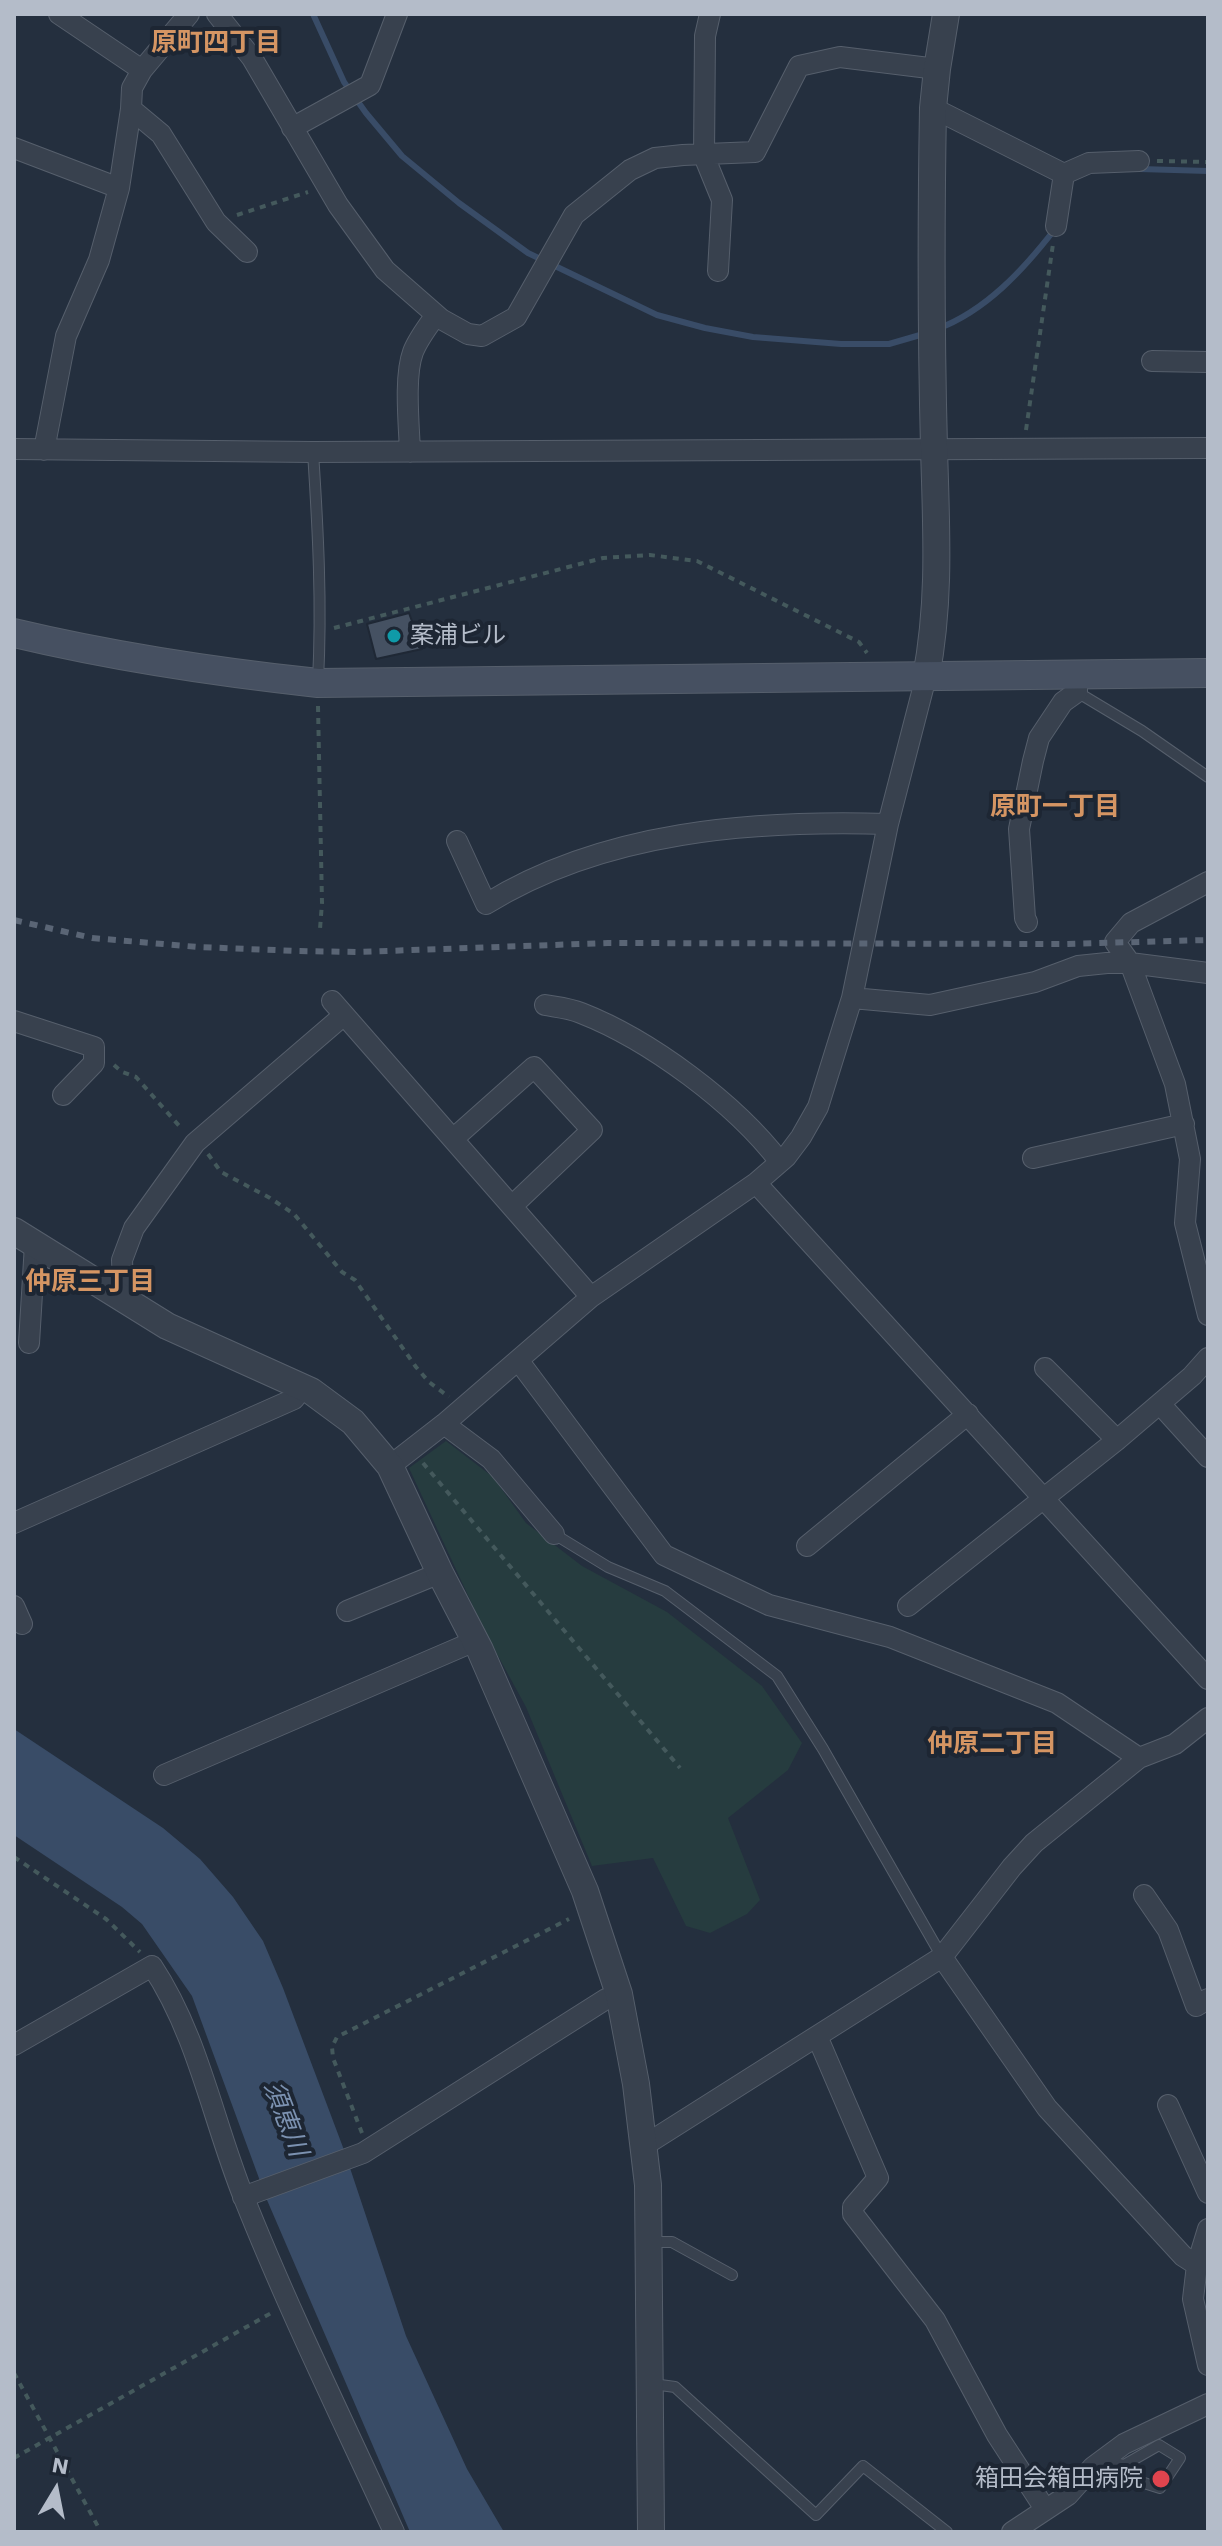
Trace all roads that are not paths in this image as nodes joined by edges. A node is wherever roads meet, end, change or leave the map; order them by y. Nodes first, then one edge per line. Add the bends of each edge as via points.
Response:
1 (59, 14) edge
2 (189, 14) edge
3 (217, 14) edge
4 (397, 14) edge
5 (710, 14) edge
6 (946, 14) edge
7 (937, 69) junction
8 (142, 70) junction
9 (933, 108) junction
10 (131, 109) junction
11 (292, 128) junction
12 (14, 148) edge
13 (704, 156) junction
14 (1139, 161) road end
15 (1064, 174) junction
16 (119, 188) junction
17 (1056, 226) road end
18 (247, 252) dead end
19 (718, 271) dead end
20 (436, 315) junction
21 (1152, 361) dead end
22 (1208, 362) edge
23 (934, 448) junction
24 (1208, 448) edge
25 (14, 449) edge
26 (44, 450) junction
27 (313, 452) junction
28 (410, 452) junction
29 (14, 633) edge
30 (1208, 673) edge
31 (926, 677) junction
32 (318, 683) junction
33 (1077, 683) junction
34 (1208, 777) edge
35 (888, 824) junction
36 (457, 841) dead end
37 (1208, 882) edge
38 (1027, 922) dead end
39 (1130, 963) junction
40 (1208, 973) edge
41 (852, 998) junction
42 (545, 1005) dead end
43 (14, 1021) edge
44 (63, 1095) dead end
45 (1184, 1124) junction
46 (453, 1139) junction
47 (1033, 1158) dead end
48 (780, 1162) junction
49 (756, 1183) junction
50 (512, 1206) junction
51 (25, 1237) edge
52 (118, 1295) junction
53 (591, 1297) junction
54 (1208, 1315) edge
55 (29, 1343) dead end
56 (1208, 1358) edge
57 (518, 1360) junction
58 (1045, 1368) dead end
59 (303, 1387) junction
60 (1160, 1404) junction
61 (968, 1414) junction
62 (444, 1424) junction
63 (1117, 1440) junction
64 (1208, 1457) edge
65 (390, 1466) junction
66 (1044, 1497) junction
67 (14, 1523) edge
68 (554, 1534) joint
69 (807, 1546) dead end
70 (440, 1573) junction
71 (908, 1606) dead end
72 (347, 1611) dead end
73 (475, 1641) junction
74 (1208, 1679) edge
75 (1208, 1718) edge
76 (1139, 1758) junction
77 (164, 1775) dead end
78 (1144, 1895) dead end
79 (942, 1957) junction
80 (619, 1994) junction
81 (1208, 1999) edge
82 (817, 2036) junction
83 (14, 2045) edge
84 (1168, 2105) dead end
85 (645, 2145) junction
86 (1208, 2193) edge
87 (253, 2194) junction
88 (1208, 2229) edge
89 (650, 2242) junction
90 (1202, 2268) edge
91 (732, 2275) dead end
92 (1208, 2365) edge
93 (651, 2384) junction
94 (1208, 2404) edge
95 (1098, 2464) junction
96 (1045, 2509) junction
97 (394, 2532) edge
98 (651, 2532) edge
99 (947, 2532) edge
100 (1012, 2532) edge

1 - 8 street
2 - 8 street
3 - 11 street via 252,58
4 - 11 street via 370,85
5 - 13 street via 705,36
6 - 7 street
7 - 9 street
7 - 13 street via 840,57 799,66 755,152
8 - 10 street via 132,88
9 - 15 street
9 - 23 street
10 - 16 street
10 - 18 street via 161,134 216,222
11 - 20 street via 385,270
12 - 16 street
13 - 19 street via 722,200
13 - 20 street via 655,158 605,188 574,215 516,317 496,329 482,336 468,334
14 - 15 street via 1089,163
15 - 17 street
16 - 26 street via 99,260 66,336
20 - 28 street via 411,359
21 - 22 street
23 - 24 street
23 - 28 street
23 - 31 street via 937,589
25 - 26 street
26 - 27 street
27 - 28 street
27 - 32 lane via 319,544
29 - 32 main road via 183,667
30 - 33 main road
31 - 32 main road
31 - 33 main road
31 - 35 street
33 - 34 lane
33 - 38 street via 1039,738 1033,761 1019,829
35 - 36 street via 793,825 672,837 572,862 486,904
35 - 41 street
37 - 39 street via 1131,923 1115,942
39 - 40 street
39 - 41 street via 1078,966 1035,982 930,1005
39 - 45 street via 1175,1084
41 - 48 street via 818,1107
42 - 48 street via 578,1012 645,1046 728,1107
43 - 44 street via 94,1047 94,1063
45 - 47 street
45 - 54 street via 1190,1159 1185,1223
46 - 50 street
46 - 50 street via 534,1067 592,1130
46 - 52 street via 338,1008 195,1143 134,1228 122,1260
48 - 49 street
49 - 53 street
49 - 61 street
50 - 53 street
51 - 52 street
51 - 55 street
52 - 59 street via 167,1326
53 - 57 street
56 - 60 street
57 - 62 street
57 - 76 street via 664,1555 769,1605 890,1637 1057,1703
58 - 63 street
59 - 65 street via 353,1422
59 - 67 street via 294,1399
60 - 63 street
60 - 64 street
61 - 66 street
61 - 69 street
62 - 65 street
62 - 68 street via 491,1459
63 - 66 street
65 - 70 street
66 - 71 street
66 - 74 street
68 - 79 lane via 608,1567 665,1591 777,1676
70 - 72 street
70 - 73 street
73 - 77 street
73 - 80 street via 585,1891
75 - 76 street via 1175,1744
76 - 79 street via 1034,1843
78 - 81 street via 1168,1930 1196,2006
79 - 82 street
79 - 90 street via 1047,2108 1183,2256
80 - 85 street
80 - 87 street via 366,2151
82 - 85 street
82 - 96 street via 878,2178 853,2214 935,2320 997,2435
83 - 87 street via 152,1966 180,2014
84 - 86 street
85 - 89 street
87 - 97 street via 289,2303
88 - 90 street
89 - 91 lane via 672,2242
89 - 93 street
90 - 92 street via 1193,2299
93 - 98 street
93 - 99 lane via 675,2387 816,2515 863,2466
94 - 95 street via 1124,2444
95 - 95 lane via 1124,2465 1159,2445 1180,2458 1160,2488
95 - 96 street via 1068,2495
96 - 100 street

